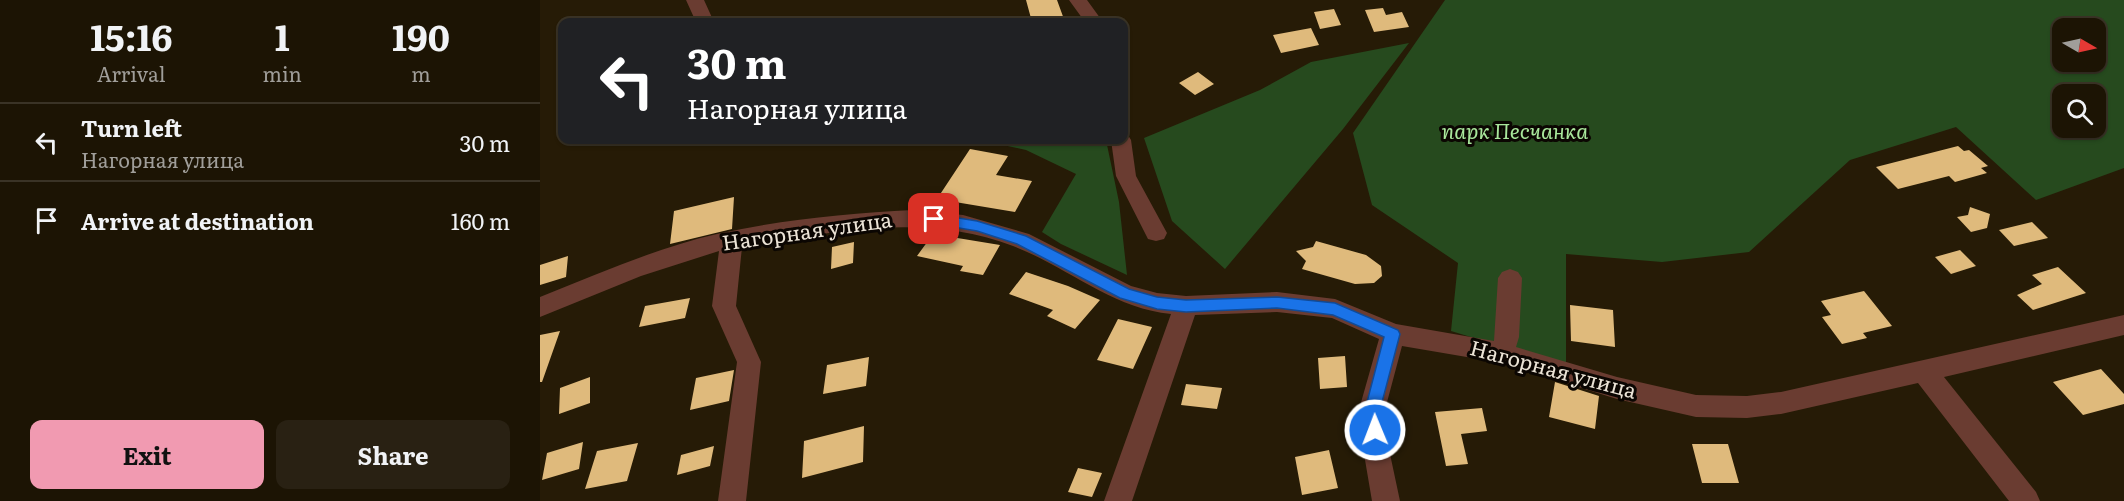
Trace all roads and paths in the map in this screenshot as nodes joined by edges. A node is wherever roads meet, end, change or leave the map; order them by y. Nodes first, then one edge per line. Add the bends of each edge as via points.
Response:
1 (695, 0) edge
2 (1078, 0) edge
3 (703, 18) edge
4 (1091, 18) edge
5 (1122, 144) edge
6 (1155, 233) dead end
7 (732, 241) junction
8 (1510, 278) dead end
9 (1186, 306) junction
10 (540, 307) edge
11 (2124, 325) edge
12 (1393, 334) junction
13 (1502, 353) junction
14 (1924, 371) junction
15 (732, 501) edge
16 (1118, 501) edge
17 (1386, 501) edge
18 (2026, 501) edge

1 - 3 street
2 - 4 street
5 - 6 street via 1126,176
7 - 9 street, Нагорная улица via 851,221 913,218 963,223 1021,240 1125,294
7 - 10 street, Нагорная улица via 634,268
7 - 15 street via 724,306 749,362
8 - 13 street via 1507,337
9 - 12 street, Нагорная улица via 1277,302 1335,309
9 - 16 street
11 - 14 street, Нагорная улица
12 - 13 street, Нагорная улица
12 - 17 street via 1374,406 1377,454
13 - 14 street, Нагорная улица via 1617,388 1696,406 1781,403
14 - 18 street

